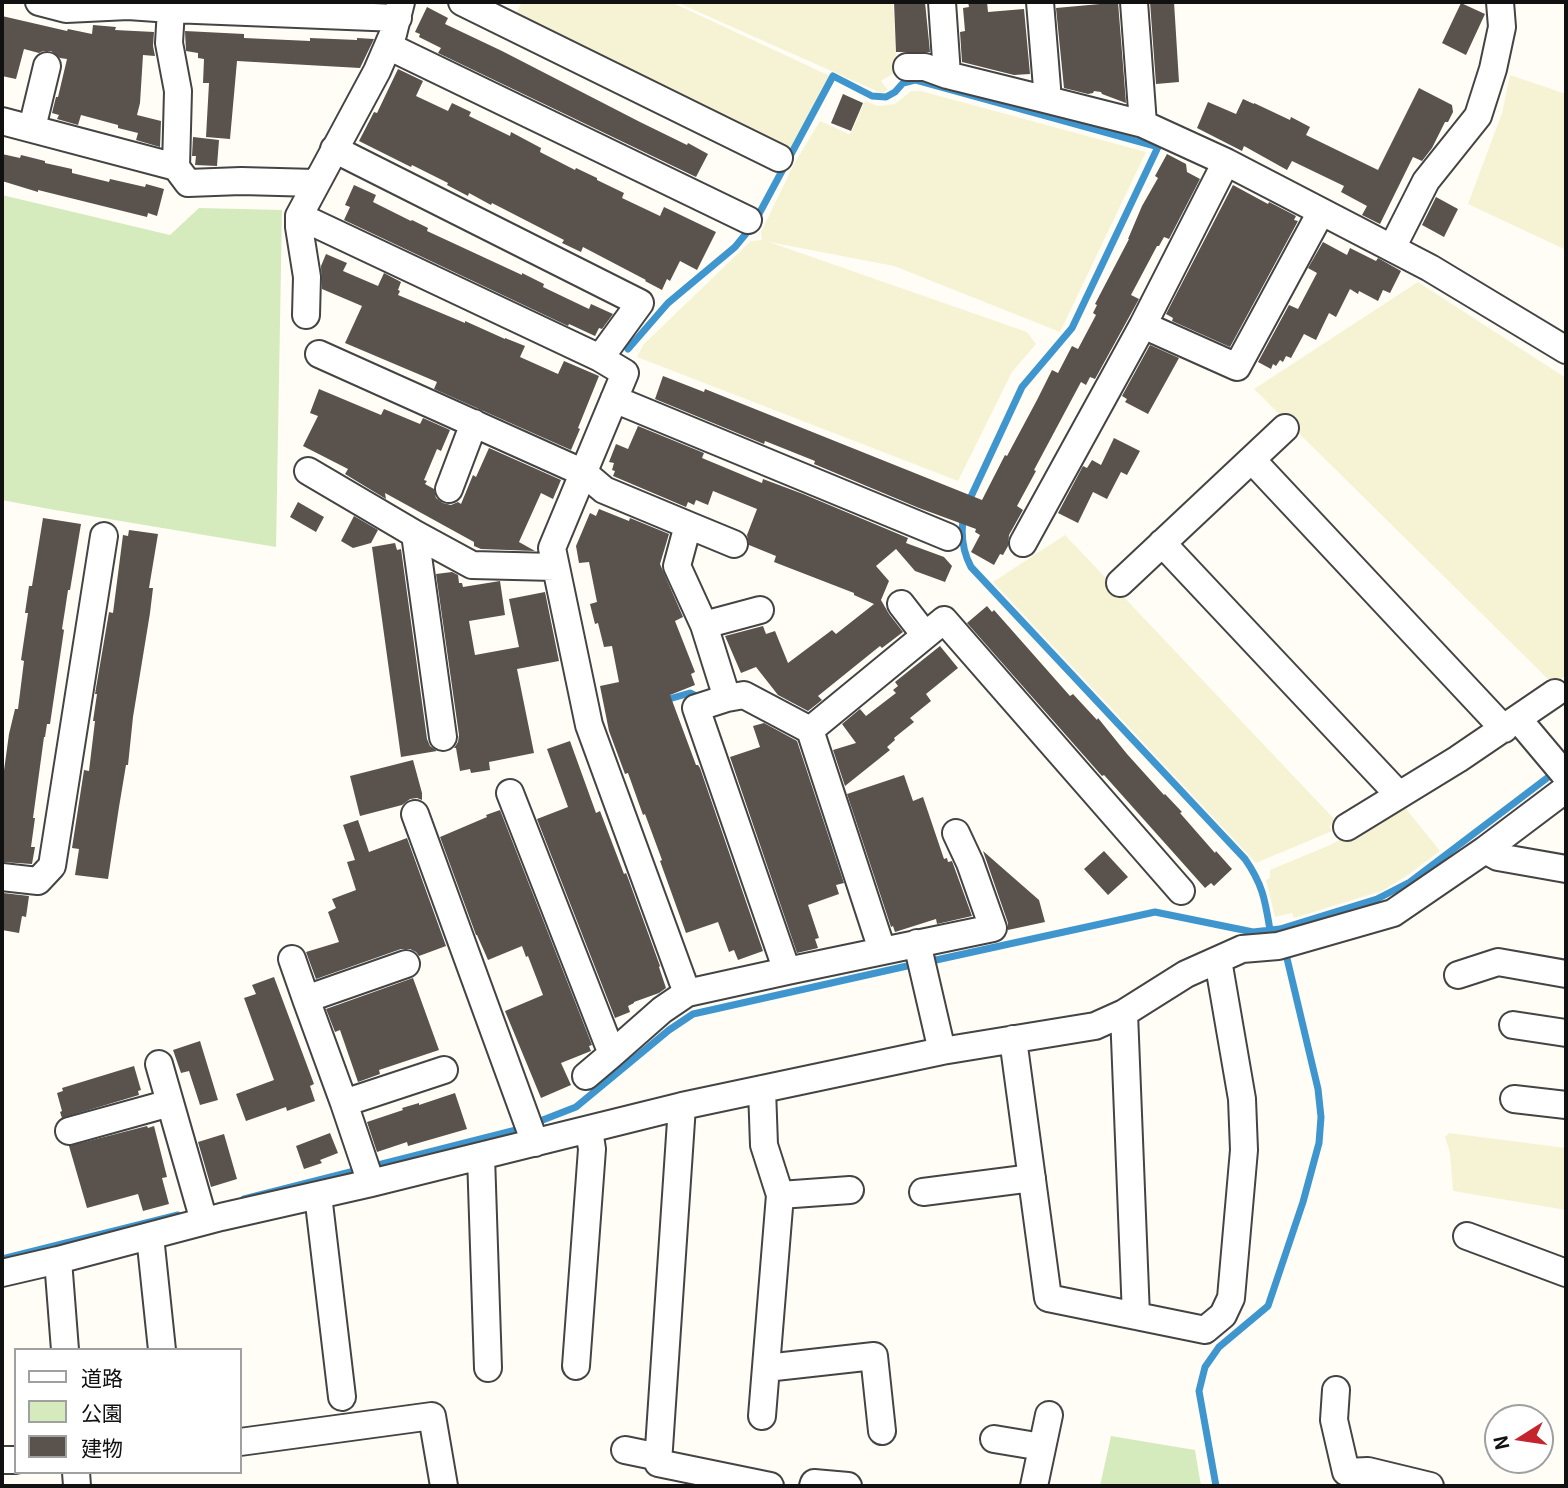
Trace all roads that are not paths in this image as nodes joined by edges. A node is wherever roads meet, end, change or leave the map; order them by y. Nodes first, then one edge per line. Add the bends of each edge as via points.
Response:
1 (39, 2) edge
2 (462, 2) edge
3 (942, 2) edge
4 (1040, 2) edge
5 (1134, 2) edge
6 (1500, 2) edge
7 (128, 4) edge
8 (171, 9) junction
9 (399, 10) edge
10 (388, 46) junction
11 (47, 66) dead end
12 (907, 67) dead end
13 (947, 75) junction
14 (1048, 100) junction
15 (2, 121) edge
16 (1143, 124) junction
17 (32, 128) junction
18 (334, 149) junction
19 (779, 158) dead end
20 (1226, 162) junction
21 (176, 167) junction
22 (316, 183) junction
23 (1321, 212) junction
24 (299, 216) junction
25 (748, 220) dead end
26 (1392, 248) junction
27 (306, 315) dead end
28 (1143, 325) junction
29 (1566, 350) edge
30 (319, 354) dead end
31 (600, 358) junction
32 (614, 399) junction
33 (474, 423) junction
34 (1285, 428) dead end
35 (1252, 460) junction
36 (308, 471) dead end
37 (584, 473) junction
38 (449, 489) dead end
39 (688, 525) junction
40 (415, 534) junction
41 (104, 536) dead end
42 (948, 537) dead end
43 (1023, 543) dead end
44 (1162, 543) junction
45 (734, 544) dead end
46 (555, 567) junction
47 (1120, 583) dead end
48 (901, 604) dead end
49 (760, 610) dead end
50 (705, 625) junction
51 (925, 635) junction
52 (1555, 693) dead end
53 (727, 698) junction
54 (1511, 724) junction
55 (810, 730) junction
56 (443, 737) dead end
57 (1558, 767) edge
58 (1566, 789) edge
59 (510, 793) dead end
60 (1399, 795) junction
61 (415, 814) dead end
62 (1347, 827) dead end
63 (956, 833) dead end
64 (1485, 850) junction
65 (1566, 869) edge
66 (2, 877) edge
67 (1181, 891) dead end
68 (917, 943) junction
69 (882, 950) junction
70 (292, 959) dead end
71 (1218, 960) junction
72 (406, 964) dead end
73 (787, 971) junction
74 (1566, 974) edge
75 (1458, 975) dead end
76 (687, 993) junction
77 (306, 999) junction
78 (1124, 1013) junction
79 (1513, 1024) dead end
80 (1566, 1033) edge
81 (1013, 1039) junction
82 (942, 1051) junction
83 (612, 1054) junction
84 (159, 1063) dead end
85 (444, 1070) dead end
86 (586, 1076) dead end
87 (762, 1090) junction
88 (1514, 1099) dead end
89 (344, 1102) junction
90 (170, 1103) junction
91 (1566, 1105) edge
92 (682, 1107) junction
93 (589, 1130) junction
94 (69, 1131) dead end
95 (534, 1143) junction
96 (481, 1156) junction
97 (1032, 1178) junction
98 (371, 1182) junction
99 (850, 1190) dead end
100 (923, 1192) dead end
101 (318, 1195) junction
102 (780, 1195) junction
103 (200, 1209) junction
104 (150, 1236) junction
105 (1467, 1236) dead end
106 (58, 1260) junction
107 (2, 1272) edge
108 (1566, 1273) edge
109 (1136, 1316) junction
110 (65, 1348) edge
111 (162, 1348) edge
112 (576, 1366) dead end
113 (488, 1368) dead end
114 (766, 1368) junction
115 (1336, 1390) dead end
116 (342, 1397) dead end
117 (762, 1416) dead end
118 (1049, 1416) dead end
119 (881, 1431) dead end
120 (994, 1438) dead end
121 (242, 1441) edge
122 (1042, 1447) junction
123 (625, 1450) dead end
124 (659, 1457) junction
125 (1340, 1479) edge
126 (444, 1486) edge
127 (770, 1486) edge
128 (813, 1486) edge
129 (848, 1486) edge
130 (1034, 1486) edge
131 (1430, 1486) edge

1 - 7 street via 66,9
2 - 19 street
3 - 13 street
4 - 14 street
5 - 16 street
6 - 26 street via 1502,27 1478,116 1426,181
7 - 8 street
8 - 9 street
8 - 21 street via 169,43 178,91
9 - 10 street
10 - 18 street
10 - 25 street
11 - 17 street
12 - 13 street via 925,67
13 - 14 street
14 - 16 street
15 - 17 street
16 - 20 street
17 - 21 street
18 - 22 street
18 - 31 street via 640,303
20 - 23 street
20 - 28 street
21 - 22 street via 188,183
22 - 24 street
23 - 26 street
23 - 28 street via 1237,367
24 - 27 street via 307,277
24 - 31 street
26 - 29 street
28 - 43 street
30 - 33 street
31 - 32 street via 625,373
32 - 37 street
32 - 42 street
33 - 37 street
33 - 38 street
34 - 35 street
35 - 44 street
35 - 54 street
36 - 40 street
37 - 39 street via 604,491
37 - 46 street via 552,548
39 - 45 street
39 - 50 street via 677,566
40 - 46 street via 472,565
40 - 56 street
41 - 66 street via 52,866 38,881
44 - 47 street
44 - 60 street
46 - 76 street via 589,725
48 - 51 street
49 - 50 street
50 - 53 street
51 - 55 street
51 - 67 street via 944,620
52 - 54 street
53 - 55 street via 744,695
53 - 73 street via 696,708
54 - 57 street
54 - 60 street
55 - 69 street
58 - 64 street
59 - 83 street
60 - 62 street
61 - 95 street
63 - 68 street via 993,928
64 - 65 street via 1498,857
64 - 71 street via 1392,913 1284,944 1242,948
68 - 69 street
68 - 82 street
69 - 73 street
70 - 77 street
71 - 78 street via 1185,974
71 - 109 street via 1242,1099 1244,1150 1231,1298 1223,1315 1205,1330
72 - 77 street
73 - 76 street
74 - 75 street via 1498,962
76 - 83 street
77 - 89 street
78 - 81 street via 1095,1026
78 - 109 street
79 - 80 street
81 - 82 street
81 - 97 street
82 - 87 street
83 - 86 street
84 - 90 street
85 - 89 street
87 - 92 street
87 - 102 street via 764,1145
88 - 91 street
89 - 98 street
90 - 94 street
90 - 103 street
92 - 93 street
92 - 124 street
93 - 95 street
93 - 112 street via 592,1149
95 - 96 street
96 - 98 street
96 - 113 street
97 - 100 street
97 - 109 street via 1048,1298
98 - 101 street
99 - 102 street
101 - 103 street
101 - 116 street
102 - 114 street
103 - 104 street
104 - 106 street
104 - 111 street
105 - 108 street
106 - 107 street
106 - 110 street
114 - 117 street
114 - 119 street via 874,1356
115 - 125 street
118 - 122 street
120 - 122 street
121 - 126 street via 432,1416
122 - 130 street
123 - 124 street
124 - 127 street via 658,1463
125 - 131 street via 1368,1471
128 - 129 street

